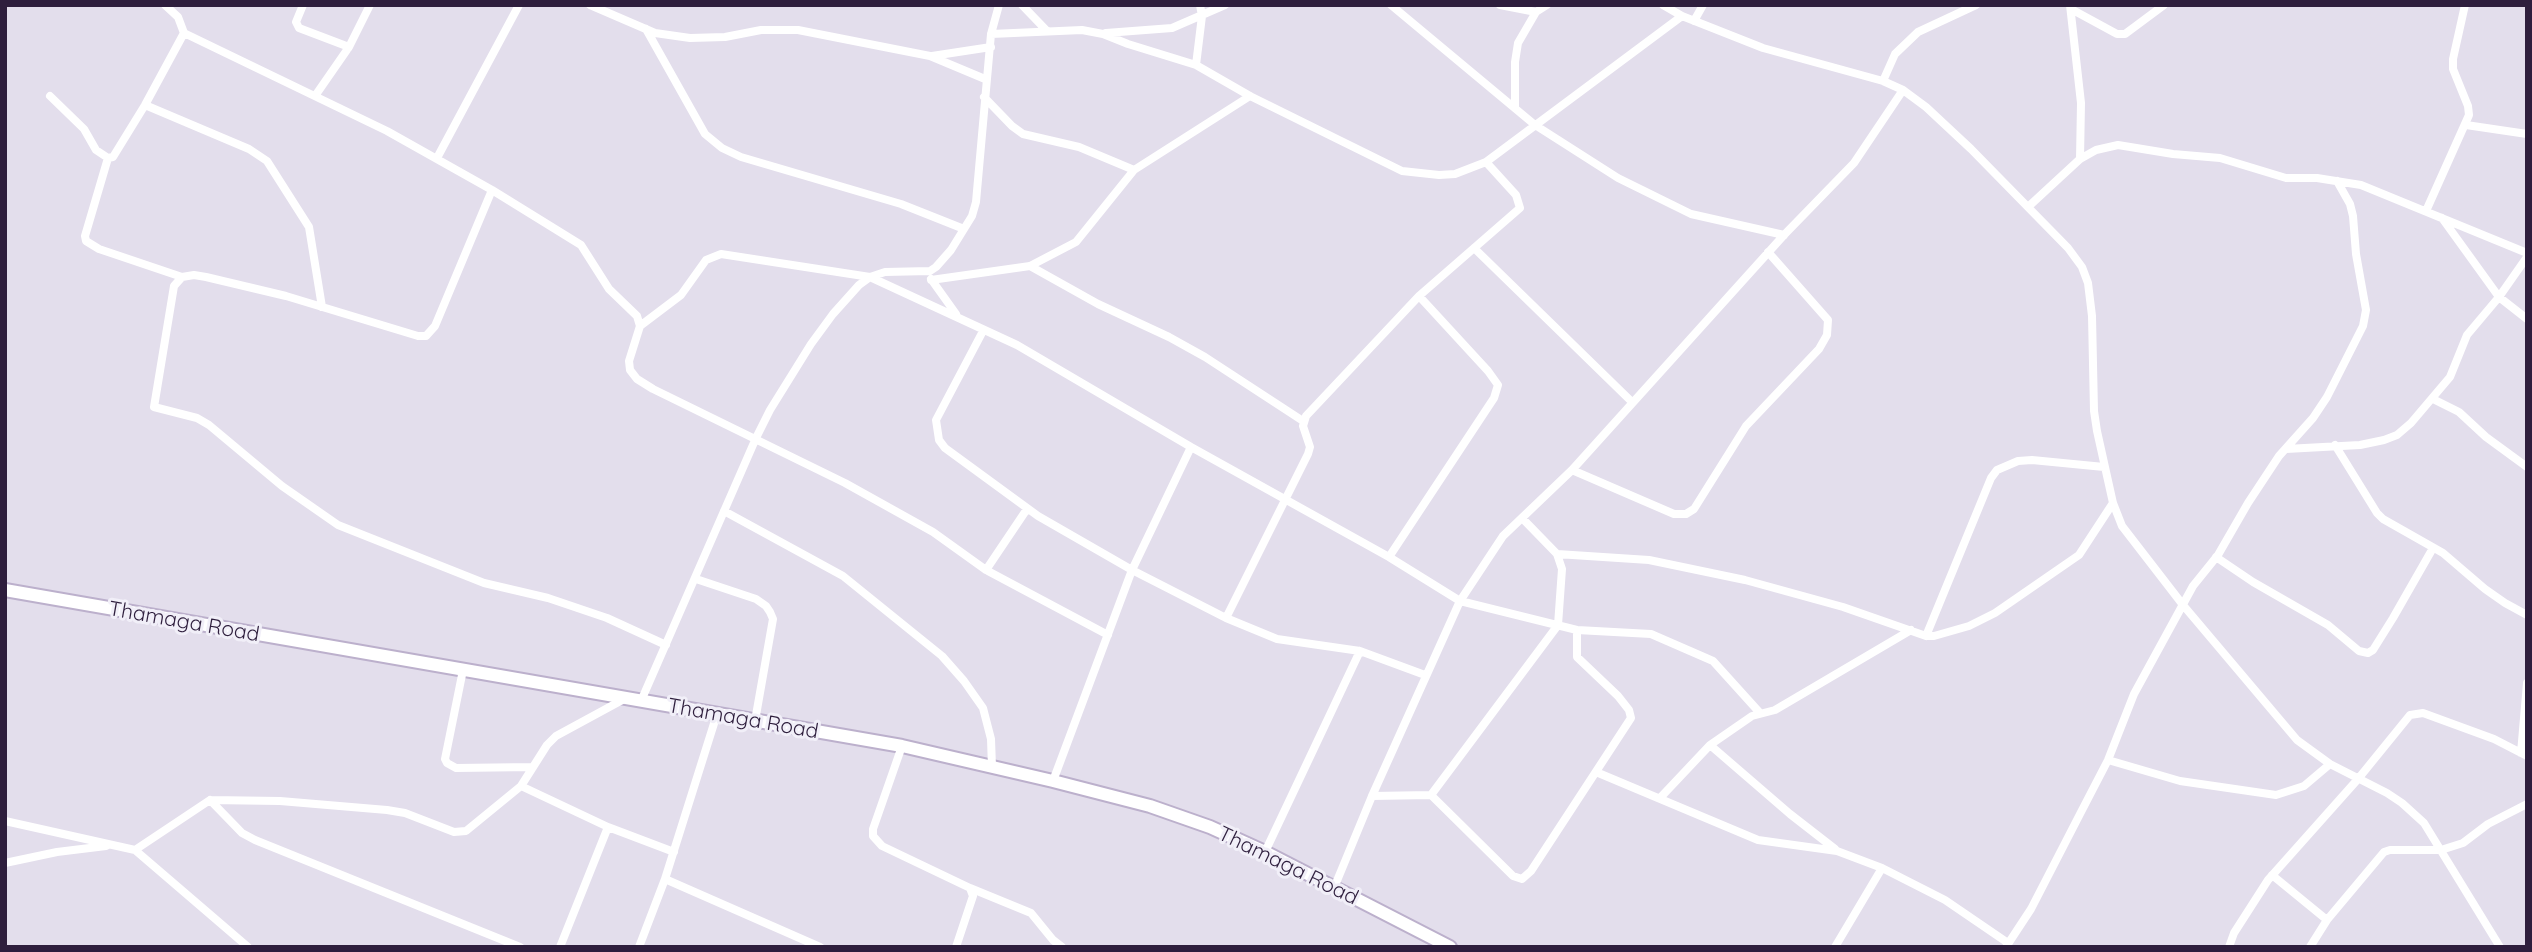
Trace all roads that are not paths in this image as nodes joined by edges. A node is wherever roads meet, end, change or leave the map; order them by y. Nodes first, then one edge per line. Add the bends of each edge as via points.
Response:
1 (165, 5) edge
2 (303, 5) edge
3 (370, 5) edge
4 (519, 5) edge
5 (590, 5) edge
6 (999, 5) edge
7 (1022, 5) edge
8 (1200, 5) edge
9 (1225, 5) edge
10 (1391, 5) edge
11 (1500, 5) edge
12 (1547, 5) edge
13 (1663, 5) edge
14 (1703, 5) edge
15 (1976, 5) edge
16 (2164, 5) edge
17 (2465, 5) edge
18 (2070, 7) edge
19 (1536, 12) junction
20 (1202, 16) junction
21 (1682, 16) junction
22 (1694, 21) junction
23 (646, 29) junction
24 (1047, 31) junction
25 (184, 33) junction
26 (991, 34) junction
27 (1103, 34) junction
28 (349, 47) junction
29 (991, 47) junction
30 (930, 56) junction
31 (1196, 65) junction
32 (985, 79) junction
33 (1883, 81) junction
34 (1903, 90) junction
35 (50, 96) dead end
36 (315, 96) junction
37 (1250, 96) junction
38 (984, 97) junction
39 (145, 105) junction
40 (1515, 108) junction
41 (1535, 125) junction
42 (2466, 125) junction
43 (2527, 134) edge
44 (108, 158) junction
45 (437, 158) junction
46 (2080, 159) junction
47 (1486, 162) junction
48 (1134, 170) junction
49 (2337, 181) junction
50 (492, 190) junction
51 (2028, 207) junction
52 (2426, 211) junction
53 (2442, 217) junction
54 (964, 229) junction
55 (1784, 235) junction
56 (1474, 248) junction
57 (1768, 252) junction
58 (2527, 255) edge
59 (1030, 266) junction
60 (925, 271) junction
61 (182, 277) junction
62 (870, 277) junction
63 (931, 280) junction
64 (1419, 296) junction
65 (2500, 297) junction
66 (322, 307) junction
67 (957, 316) junction
68 (2527, 319) edge
69 (640, 326) junction
70 (984, 331) junction
71 (2433, 399) junction
72 (1632, 402) junction
73 (1303, 421) junction
74 (756, 438) junction
75 (2336, 446) junction
76 (1191, 447) junction
77 (2286, 449) junction
78 (2104, 467) junction
79 (2527, 467) edge
80 (1572, 470) junction
81 (1284, 498) junction
82 (2113, 503) junction
83 (1027, 509) junction
84 (724, 511) junction
85 (1522, 518) junction
86 (2433, 548) junction
87 (1557, 554) junction
88 (1390, 557) junction
89 (2216, 557) junction
90 (986, 570) junction
91 (1132, 570) junction
92 (696, 579) junction
93 (5, 590) edge
94 (1460, 601) junction
95 (2183, 605) junction
96 (2527, 615) edge
97 (1226, 618) junction
98 (1558, 625) junction
99 (1577, 630) junction
100 (1911, 630) junction
101 (1108, 635) junction
102 (1926, 636) junction
103 (666, 645) junction
104 (1360, 651) junction
105 (463, 670) junction
106 (1425, 675) junction
107 (2527, 683) edge
108 (626, 698) junction
109 (641, 701) junction
110 (1760, 713) junction
111 (717, 714) junction
112 (755, 721) junction
113 (1710, 745) junction
114 (902, 746) junction
115 (2524, 754) edge
116 (2108, 760) junction
117 (2330, 764) junction
118 (992, 766) junction
119 (533, 767) junction
120 (1596, 772) junction
121 (2358, 779) junction
122 (1053, 781) junction
123 (522, 786) junction
124 (1431, 795) junction
125 (1372, 796) junction
126 (1660, 798) junction
127 (210, 800) junction
128 (2527, 804) edge
129 (5, 821) edge
130 (608, 827) junction
131 (113, 845) junction
132 (135, 850) junction
133 (2441, 850) junction
134 (1838, 851) junction
135 (674, 852) junction
136 (1265, 852) junction
137 (5, 863) edge
138 (1882, 868) junction
139 (2272, 875) junction
140 (665, 879) junction
141 (970, 888) junction
142 (1334, 888) junction
143 (2327, 920) junction
144 (2007, 945) edge
145 (248, 947) edge
146 (520, 947) edge
147 (560, 947) edge
148 (639, 947) edge
149 (820, 947) edge
150 (956, 947) edge
151 (1062, 947) edge
152 (1450, 947) edge
153 (1835, 947) edge
154 (2229, 947) edge
155 (2310, 947) edge
156 (2500, 947) edge

1 - 25 street via 178,17
2 - 28 street via 296,22 299,28
3 - 28 street
4 - 45 street
5 - 23 street
6 - 26 street
7 - 24 street
8 - 20 street
9 - 20 street
10 - 40 street
11 - 19 street
12 - 19 street
13 - 21 street
14 - 22 street
15 - 33 street via 1918,32 1895,54
16 - 18 street via 2125,34 2117,34
17 - 42 street via 2453,69 2468,106
18 - 46 street via 2081,103
19 - 40 street via 1518,43
20 - 27 street via 1172,28
20 - 31 street
21 - 22 street
21 - 41 street
22 - 33 street via 1763,48
23 - 30 street via 690,38 798,30
23 - 54 street via 705,134 722,148 901,204
24 - 26 street
24 - 27 street
25 - 36 street
25 - 39 street
26 - 29 street
27 - 31 street
28 - 36 street
29 - 30 street
29 - 32 street
30 - 32 street
31 - 37 street
32 - 38 street
33 - 34 street
34 - 51 street
34 - 55 street via 1854,163
35 - 44 street
36 - 45 street
37 - 47 street via 1402,171 1455,174
37 - 48 street
38 - 48 street via 1023,134 1079,146
38 - 54 street via 976,202
39 - 44 street via 113,157
39 - 66 street via 267,161 309,227
40 - 41 street
41 - 47 street
41 - 55 street via 1618,178 1691,214
42 - 43 street
42 - 52 street
44 - 61 street via 85,230 86,241
45 - 50 street
46 - 49 street via 2118,145 2220,158 2286,178
46 - 51 street
47 - 56 street via 1516,195 1520,208
48 - 59 street via 1076,242
49 - 52 street
49 - 77 street via 2353,216 2365,319 2327,397
50 - 66 street via 435,326 426,336
50 - 69 street via 581,245
51 - 78 street via 2076,259 2088,283 2094,411
52 - 53 street
53 - 58 street
53 - 65 street
54 - 60 street via 942,261
55 - 57 street
56 - 64 street
56 - 72 street
57 - 72 street
57 - 80 street via 1828,320 1827,335 1746,426 1694,509 1674,514
58 - 65 street
59 - 63 street
59 - 73 street via 1170,337
60 - 62 street
60 - 63 street
61 - 66 street via 206,277
61 - 103 street via 174,286 154,407 209,425 338,525 485,583 607,618
62 - 67 street
62 - 69 street via 721,254 706,260 681,295
62 - 74 street via 833,313 811,344
63 - 67 street
64 - 73 street
64 - 88 street via 1498,385 1494,398
65 - 68 street
65 - 71 street via 2461,344 2455,369
67 - 70 street
69 - 74 street via 629,361 637,379
70 - 76 street via 1017,345
70 - 83 street via 936,420 936,430 945,447
71 - 75 street via 2397,435
71 - 79 street via 2459,412
72 - 80 street
73 - 81 street via 1310,447
74 - 84 street
74 - 90 street via 933,532
75 - 77 street
75 - 86 street via 2377,513
76 - 81 street
76 - 91 street
77 - 89 street
78 - 82 street
78 - 102 street via 2032,460 1997,470
80 - 85 street
81 - 88 street
81 - 97 street
82 - 95 street via 2132,541
82 - 102 street via 2084,549 2059,569 1995,613 1969,626
83 - 90 street
83 - 91 street
84 - 92 street
84 - 118 street via 843,576 942,656 983,708
85 - 87 street
85 - 94 street via 1503,536
86 - 89 street via 2368,653
86 - 96 street
87 - 98 street via 1562,569
87 - 100 street via 1649,560 1718,574
88 - 94 street
89 - 95 street
90 - 101 street
91 - 97 street
91 - 101 street
92 - 103 street
92 - 112 street via 756,599 773,619
93 - 105 main road, Thamaga Road
94 - 98 street
94 - 106 street
95 - 116 street via 2134,694
95 - 117 street via 2284,726
97 - 104 street via 1277,639
98 - 99 street
98 - 124 street
99 - 110 street via 1644,632 1707,657
99 - 120 street via 1577,657 1619,696 1631,715
100 - 102 street
100 - 110 street via 1775,710
101 - 122 street
103 - 109 street
104 - 106 street
104 - 136 street
105 - 108 main road, Thamaga Road
105 - 119 street via 447,764 456,768
106 - 125 street
107 - 115 street
108 - 109 main road, Thamaga Road
108 - 119 street via 556,736
109 - 111 main road, Thamaga Road
110 - 113 street
111 - 112 main road, Thamaga Road
111 - 135 street
112 - 114 main road, Thamaga Road
113 - 126 street
113 - 134 street
114 - 118 main road, Thamaga Road
114 - 141 street via 873,836 882,846
115 - 121 street via 2415,713
116 - 117 street via 2180,781 2276,795 2304,786
116 - 144 street
117 - 121 street
118 - 122 main road, Thamaga Road
119 - 123 street
120 - 124 street via 1522,879 1513,876
120 - 126 street
121 - 133 street via 2415,813
121 - 139 street
122 - 136 main road, Thamaga Road via 1150,806
123 - 127 street via 476,825 454,832 387,810
123 - 130 street
124 - 125 street
125 - 142 street
126 - 134 street via 1758,840
127 - 132 street
127 - 146 street via 255,840
128 - 133 street via 2463,843
129 - 131 street
130 - 135 street
130 - 147 street
131 - 132 street
131 - 137 street
132 - 145 street
133 - 143 street via 2384,852
133 - 156 street
134 - 138 street
135 - 140 street
136 - 142 main road, Thamaga Road
138 - 144 street via 1945,900
138 - 153 street
139 - 143 street
139 - 154 street
140 - 148 street
140 - 149 street
141 - 150 street via 973,896
141 - 151 street via 1031,913
142 - 152 main road, Thamaga Road
143 - 155 street

